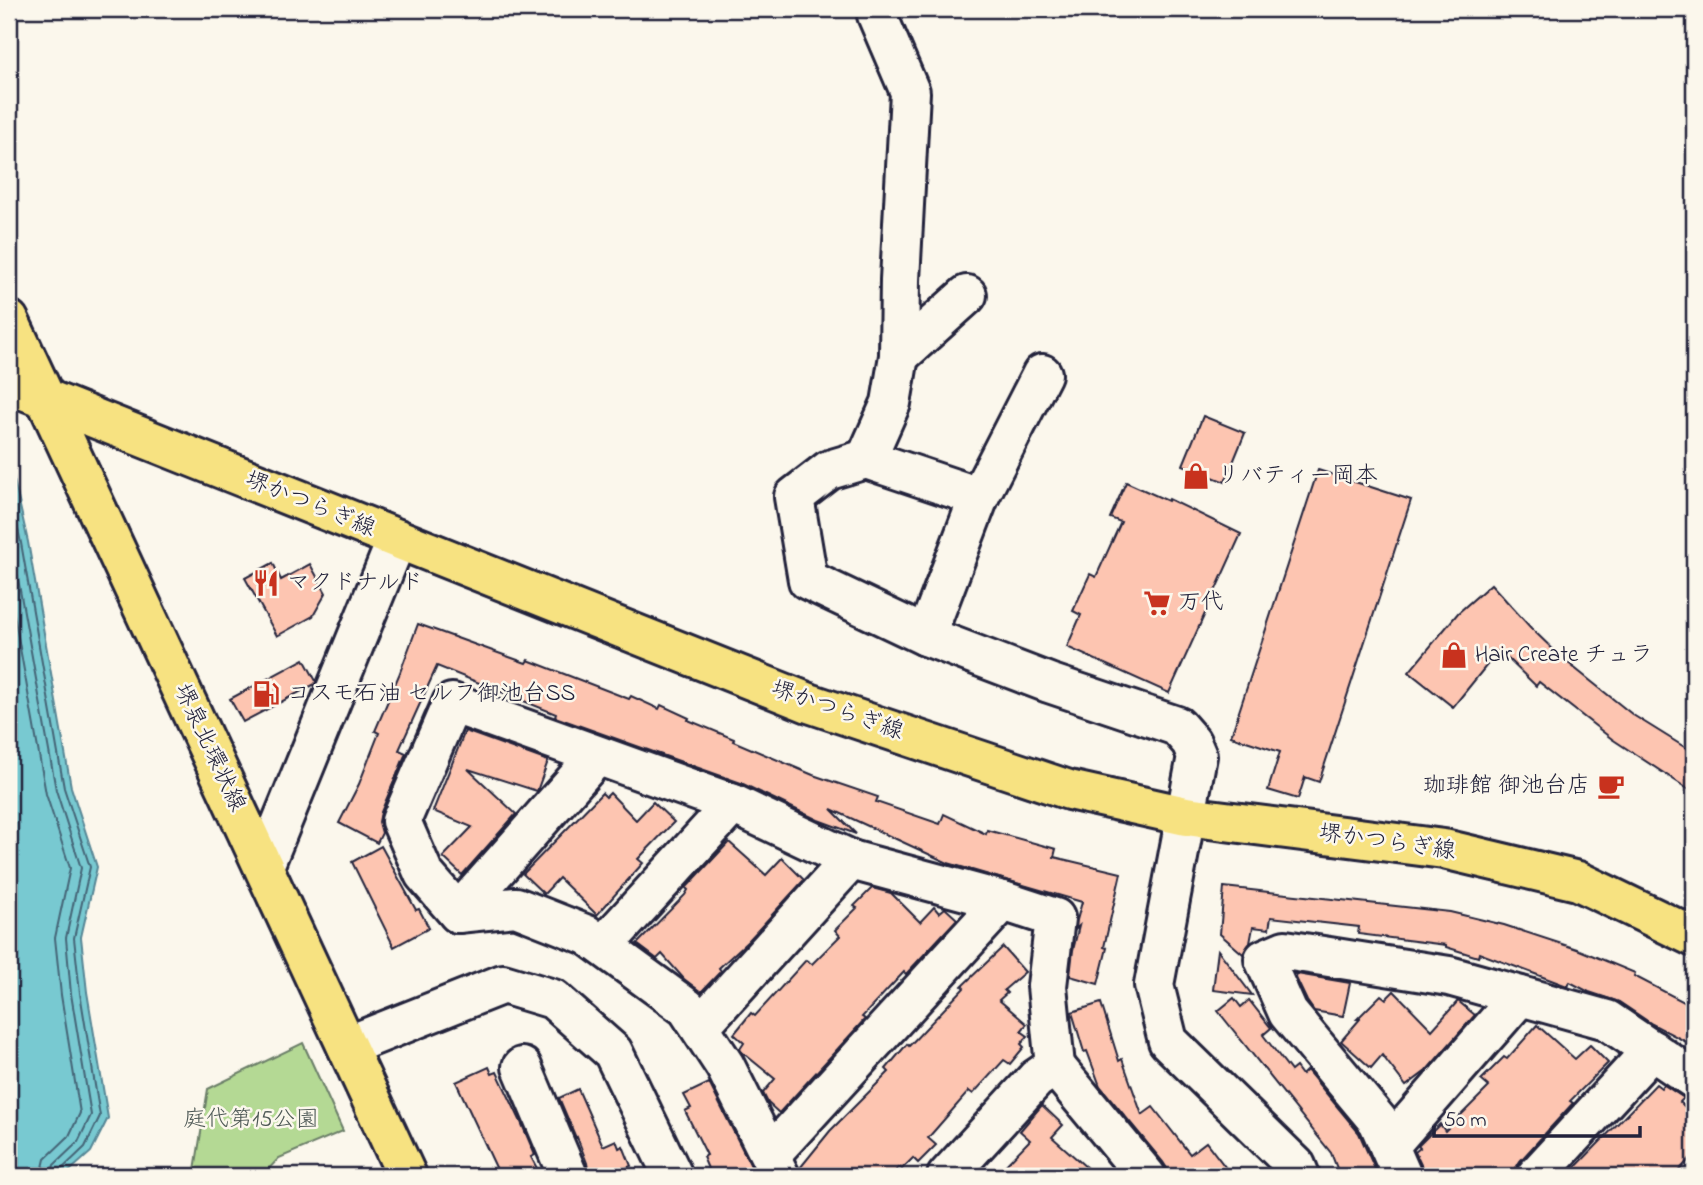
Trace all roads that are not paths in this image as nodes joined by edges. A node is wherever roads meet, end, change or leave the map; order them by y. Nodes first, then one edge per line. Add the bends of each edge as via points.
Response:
1 (876, 9) edge
2 (967, 295) dead end
3 (9, 320) edge
4 (899, 356) junction
5 (1042, 374) dead end
6 (9, 384) edge
7 (48, 400) junction
8 (866, 459) junction
9 (979, 497) junction
10 (397, 539) junction
11 (926, 636) junction
12 (596, 757) junction
13 (733, 804) junction
14 (1186, 816) junction
15 (851, 860) junction
16 (264, 866) junction
17 (1003, 901) junction
18 (458, 913) junction
19 (1694, 937) edge
20 (603, 946) junction
21 (1520, 996) junction
22 (701, 1026) junction
23 (347, 1046) junction
24 (1652, 1050) junction
25 (1055, 1066) junction
26 (522, 1067) dead end
27 (1694, 1079) edge
28 (1395, 1161) edge
29 (775, 1166) edge
30 (407, 1176) edge
31 (568, 1176) edge
32 (673, 1176) edge
33 (947, 1176) edge
34 (1146, 1176) edge
35 (1300, 1176) edge
36 (1536, 1176) edge

1 - 4 street via 910,92
2 - 4 street
3 - 7 main road, 堺泉北環状線
4 - 8 street via 891,403
5 - 9 street
6 - 7 main road, 堺かつらぎ線
7 - 10 main road, 堺かつらぎ線
7 - 16 main road, 堺泉北環状線
8 - 9 street
8 - 11 street via 829,470 794,498 808,580
9 - 11 street
10 - 14 main road, 堺かつらぎ線 via 809,703 1069,790
10 - 16 street
11 - 14 street via 1177,726 1197,756
12 - 13 street
12 - 18 street
12 - 18 street via 453,703 401,821 424,874
13 - 15 street
13 - 20 street
14 - 19 main road, 堺かつらぎ線 via 1444,849 1578,881
14 - 35 street via 1154,985 1168,1041 1296,1166
15 - 17 street
15 - 22 street
16 - 23 main road, 堺泉北環状線
17 - 25 street via 1055,918 1047,986
17 - 29 street
18 - 20 street via 516,907
20 - 22 street via 687,1008
21 - 24 street via 1607,1020
21 - 28 street
21 - 28 street via 1449,976 1285,950 1264,959 1288,1013 1378,1121
22 - 29 street
23 - 30 main road, 堺泉北環状線
23 - 32 street via 503,984 553,999 613,1052
24 - 27 street
24 - 36 street
25 - 33 street via 1036,1079
25 - 34 street
26 - 31 street

